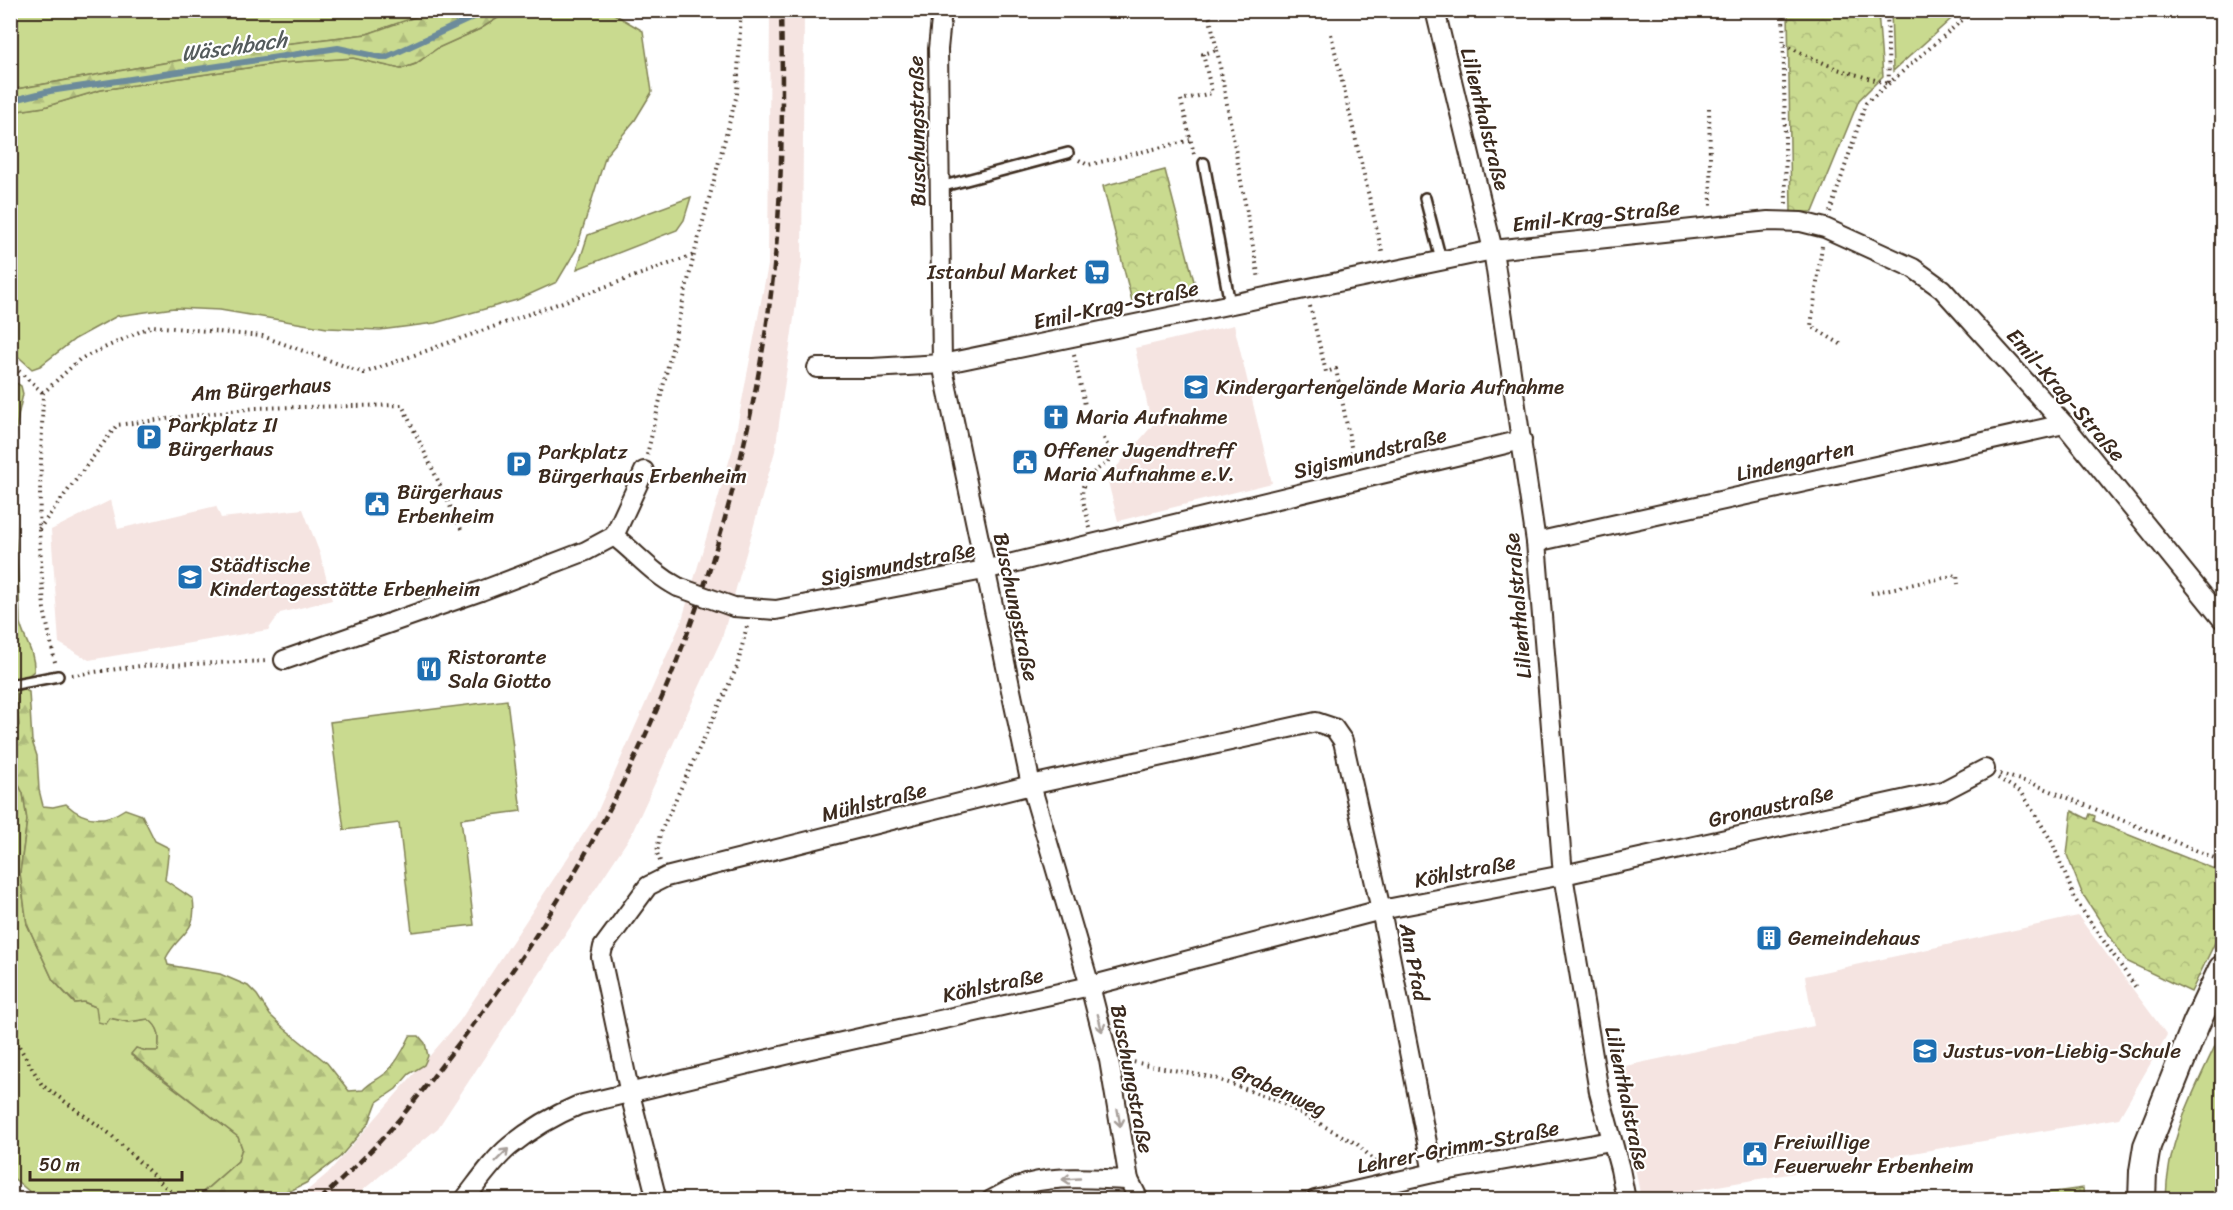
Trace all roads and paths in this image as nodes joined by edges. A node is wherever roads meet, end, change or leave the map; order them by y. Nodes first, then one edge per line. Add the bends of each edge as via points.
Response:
1 (741, 10) edge
2 (942, 10) edge
3 (1208, 10) edge
4 (1435, 10) edge
5 (1783, 10) edge
6 (1887, 10) edge
7 (1974, 10) edge
8 (1331, 34) dead end
9 (1784, 45) junction
10 (1217, 50) junction
11 (1889, 84) junction
12 (1709, 108) dead end
13 (1191, 140) junction
14 (1068, 153) joint
15 (1204, 163) joint
16 (940, 187) junction
17 (1425, 198) dead end
18 (1786, 221) junction
19 (1712, 227) junction
20 (1825, 228) junction
21 (1493, 250) junction
22 (693, 255) junction
23 (1441, 260) junction
24 (1387, 272) junction
25 (1306, 288) junction
26 (1262, 297) junction
27 (1230, 304) junction
28 (1070, 337) junction
29 (1842, 345) dead end
30 (10, 363) edge
31 (942, 363) junction
32 (817, 368) dead end
33 (43, 393) junction
34 (1085, 405) dead end
35 (2064, 424) junction
36 (1102, 434) dead end
37 (1521, 440) junction
38 (644, 471) joint
39 (1357, 480) junction
40 (461, 529) dead end
41 (39, 530) junction
42 (614, 536) junction
43 (1536, 542) junction
44 (1094, 543) junction
45 (984, 570) junction
46 (1958, 584) dead end
47 (1871, 593) dead end
48 (743, 607) junction
49 (2223, 619) edge
50 (284, 660) joint
51 (58, 676) junction
52 (10, 685) edge
53 (1334, 728) joint
54 (1985, 769) junction
55 (1031, 785) junction
56 (2223, 861) edge
57 (1563, 875) junction
58 (666, 877) junction
59 (1381, 910) junction
60 (2223, 969) edge
61 (1090, 986) junction
62 (2138, 989) dead end
63 (10, 1031) edge
64 (1109, 1060) junction
65 (630, 1094) junction
66 (1611, 1141) junction
67 (1433, 1173) junction
68 (1129, 1180) junction
69 (1396, 1180) junction
70 (179, 1200) edge
71 (464, 1200) edge
72 (657, 1200) edge
73 (991, 1200) edge
74 (1139, 1200) edge
75 (1315, 1200) edge
76 (1626, 1200) edge
77 (2142, 1200) edge

1 - 22 path via 737,94
2 - 16 street, Buschungstraße via 938,49
3 - 10 path
4 - 21 street, Lilienthalstraße
5 - 9 path
6 - 11 path
7 - 11 path
8 - 24 path
9 - 11 path via 1837,69
9 - 18 path
10 - 13 path via 1203,54 1212,93 1181,100
10 - 26 path
11 - 20 path via 1866,103
12 - 19 path
13 - 14 path via 1088,165
13 - 15 path via 1198,167
14 - 16 lane
15 - 27 lane
16 - 31 street, Buschungstraße
17 - 23 lane
18 - 19 street, Emil-Krag-Straße
18 - 20 street, Emil-Krag-Straße
19 - 21 street, Emil-Krag-Straße
20 - 29 path via 1811,326
20 - 35 street, Emil-Krag-Straße via 1912,268 1942,289
21 - 23 street, Emil-Krag-Straße
21 - 37 street, Lilienthalstraße
22 - 33 path via 364,373 262,336 152,326 80,359
22 - 38 path
23 - 24 street, Emil-Krag-Straße
24 - 25 street, Emil-Krag-Straße
25 - 26 street, Emil-Krag-Straße
25 - 39 path via 1326,372 1336,369
26 - 27 street, Emil-Krag-Straße
27 - 28 street, Emil-Krag-Straße
28 - 31 street, Emil-Krag-Straße
28 - 34 path
30 - 33 path
31 - 32 street, Emil-Krag-Straße
31 - 45 street, Buschungstraße
33 - 41 path
35 - 43 street, Lindengarten
35 - 49 street, Emil-Krag-Straße
36 - 44 path via 1110,451 1108,462 1090,474 1082,488
37 - 39 street, Sigismundstraße
37 - 43 street, Lilienthalstraße
38 - 42 street
39 - 44 street, Sigismundstraße
40 - 41 path, Am Bürgerhaus via 402,405 255,408 117,425
41 - 51 path via 44,609
42 - 48 street, Sigismundstraße, bridge via 660,578
42 - 50 street via 586,551 482,591
43 - 57 street, Lilienthalstraße
44 - 45 street, Sigismundstraße
45 - 48 street, Sigismundstraße via 776,610
45 - 55 street, Buschungstraße
46 - 47 path via 1957,574
48 - 58 path via 738,666 660,833 657,852
50 - 51 path via 140,666
51 - 52 lane
53 - 55 street, Mühlstraße via 1316,722
53 - 59 street, Am Pfad via 1343,741
54 - 56 path via 2034,784
54 - 57 street, Gronaustraße via 1943,791
54 - 62 path via 2022,793 2052,842 2076,901
55 - 58 street, Mühlstraße
55 - 61 street, Buschungstraße
57 - 59 street, Köhlstraße
57 - 66 street, Lilienthalstraße via 1599,1092
58 - 65 street, Mühlstraße via 648,886 603,946
59 - 61 street, Köhlstraße
59 - 67 street, Am Pfad
60 - 77 street via 2196,1024 2147,1146
61 -> 64 street, Buschungstraße
61 - 65 street, Köhlstraße
63 - 70 path via 42,1085 110,1134
64 -> 68 street, Buschungstraße
64 - 69 path, Grabenweg via 1215,1078 1278,1101 1357,1144
71 -> 65 street, Köhlstraße via 510,1146 558,1114 579,1105
65 - 72 street, Mühlstraße
66 - 67 street, Lehrer-Grimm-Straße
66 - 76 street, Lilienthalstraße
67 - 69 street, Lehrer-Grimm-Straße
68 -> 73 street via 1042,1181 1017,1187
68 - 74 street, Buschungstraße
69 - 75 street, Lehrer-Grimm-Straße

